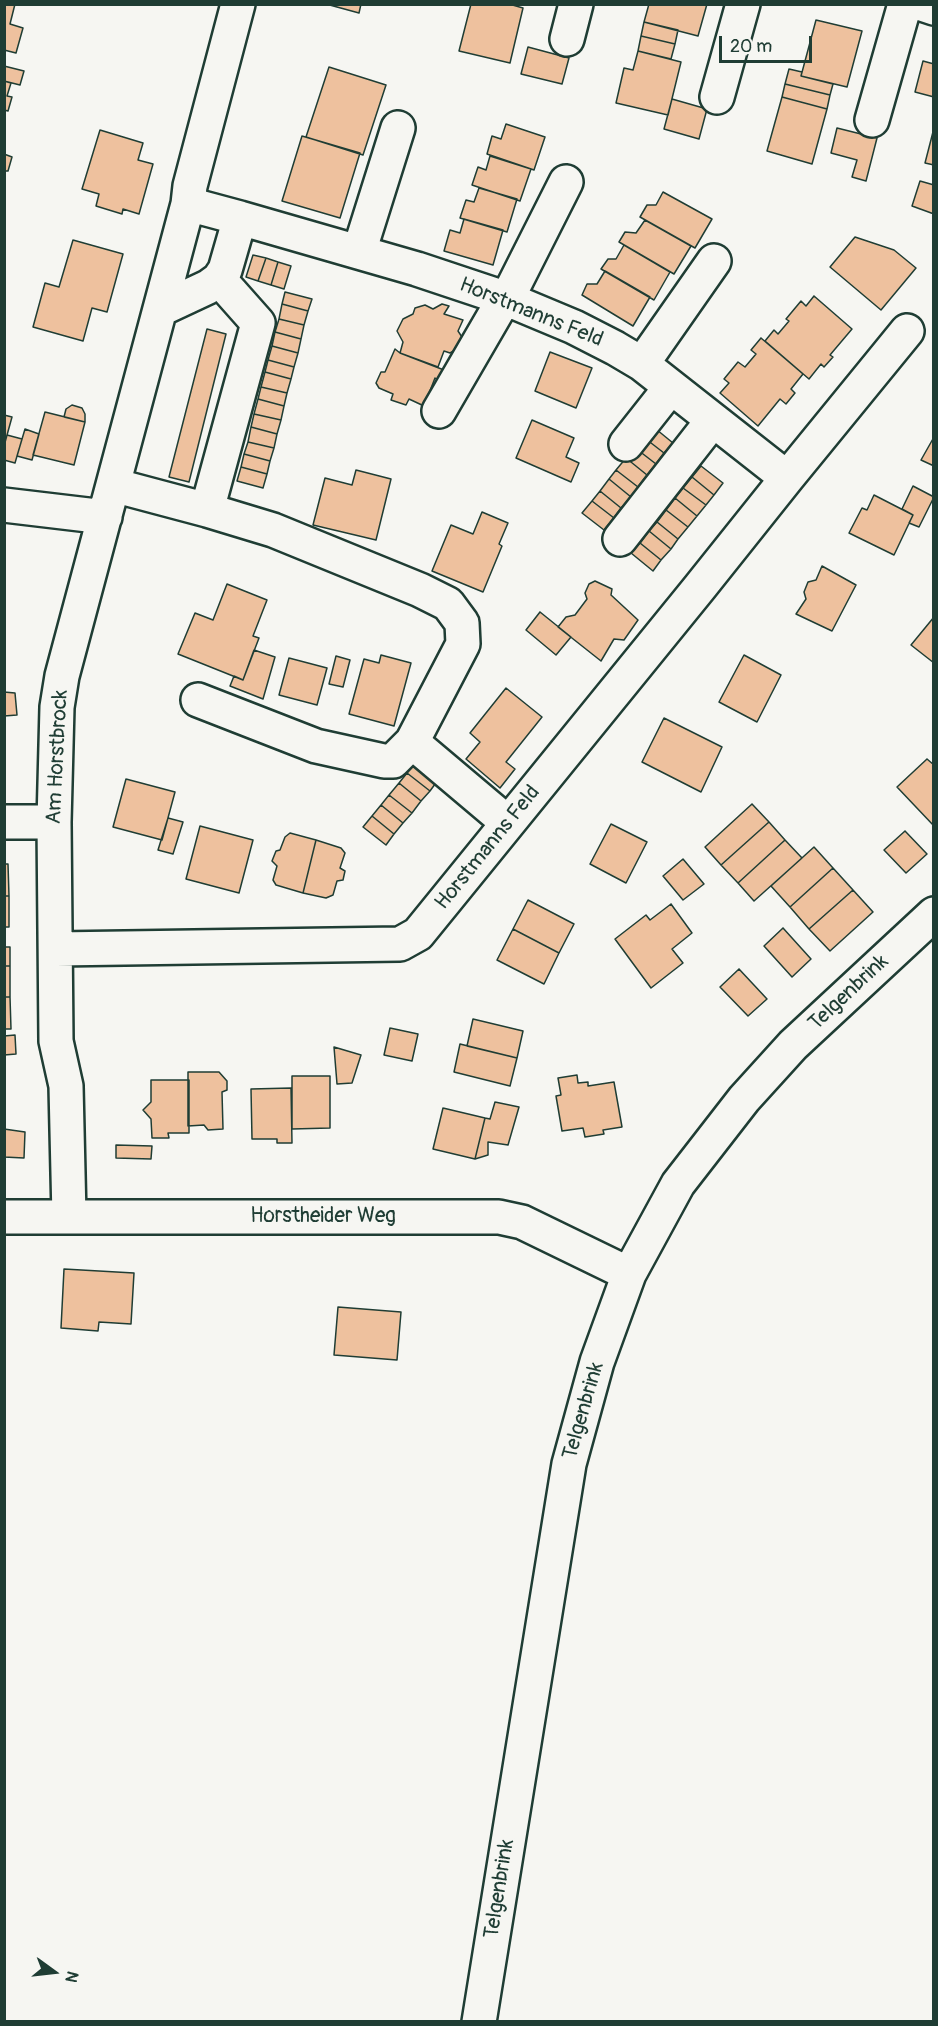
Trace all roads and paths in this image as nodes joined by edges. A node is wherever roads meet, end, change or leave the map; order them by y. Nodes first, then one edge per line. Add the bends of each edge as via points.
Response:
1 (238, 4) edge
2 (576, 4) edge
3 (743, 4) edge
4 (905, 4) edge
5 (922, 4) edge
6 (933, 8) edge
7 (567, 39) dead end
8 (717, 98) dead end
9 (872, 120) dead end
10 (398, 128) dead end
11 (566, 182) dead end
12 (188, 204) junction
13 (240, 218) junction
14 (359, 252) junction
15 (714, 261) dead end
16 (219, 279) junction
17 (505, 299) junction
18 (161, 309) junction
19 (907, 332) dead end
20 (642, 364) junction
21 (671, 387) junction
22 (439, 411) dead end
23 (713, 420) junction
24 (626, 444) dead end
25 (787, 478) junction
26 (113, 485) junction
27 (4, 505) edge
28 (207, 510) junction
29 (105, 517) junction
30 (620, 539) dead end
31 (198, 700) dead end
32 (412, 742) junction
33 (4, 822) edge
34 (54, 822) junction
35 (508, 823) junction
36 (933, 914) edge
37 (56, 949) junction
38 (4, 1217) edge
39 (69, 1217) junction
40 (629, 1274) junction
41 (479, 2022) edge

1 - 12 street, Am Horstbrock
2 - 7 street
3 - 8 street
4 - 9 street
5 - 6 street
10 - 14 street
11 - 17 street
12 - 13 street
12 - 18 street, Am Horstbrock
13 - 14 street, Horstmanns Feld
13 - 16 street
14 - 17 street, Horstmanns Feld
15 - 20 street
16 - 18 street
16 - 28 street via 258,323
17 - 20 street, Horstmanns Feld via 574,327
17 - 22 street
18 - 26 street, Am Horstbrock
19 - 25 street, Horstmanns Feld
20 - 21 street, Horstmanns Feld
21 - 23 street, Horstmanns Feld
21 - 24 street
23 - 25 street, Horstmanns Feld
23 - 30 street
25 - 35 street, Horstmanns Feld
26 - 28 street
26 - 29 street, Am Horstbrock
27 - 29 street
28 - 32 street via 273,530 448,604 462,622 463,644
29 - 34 street, Am Horstbrock via 62,676 57,708
31 - 32 street via 316,746 384,761 393,760
32 - 35 street
33 - 34 street
34 - 37 street, Am Horstbrock
35 - 37 street, Horstmanns Feld via 418,934 400,944
36 - 40 street, Telgenbrink via 793,1045 744,1099 678,1184
37 - 39 street, Am Horstbrock via 56,1041 66,1086
38 - 39 street, Horstheider Weg
39 - 40 street, Horstheider Weg via 499,1217 522,1222
40 - 41 street, Telgenbrink via 597,1362 569,1464

